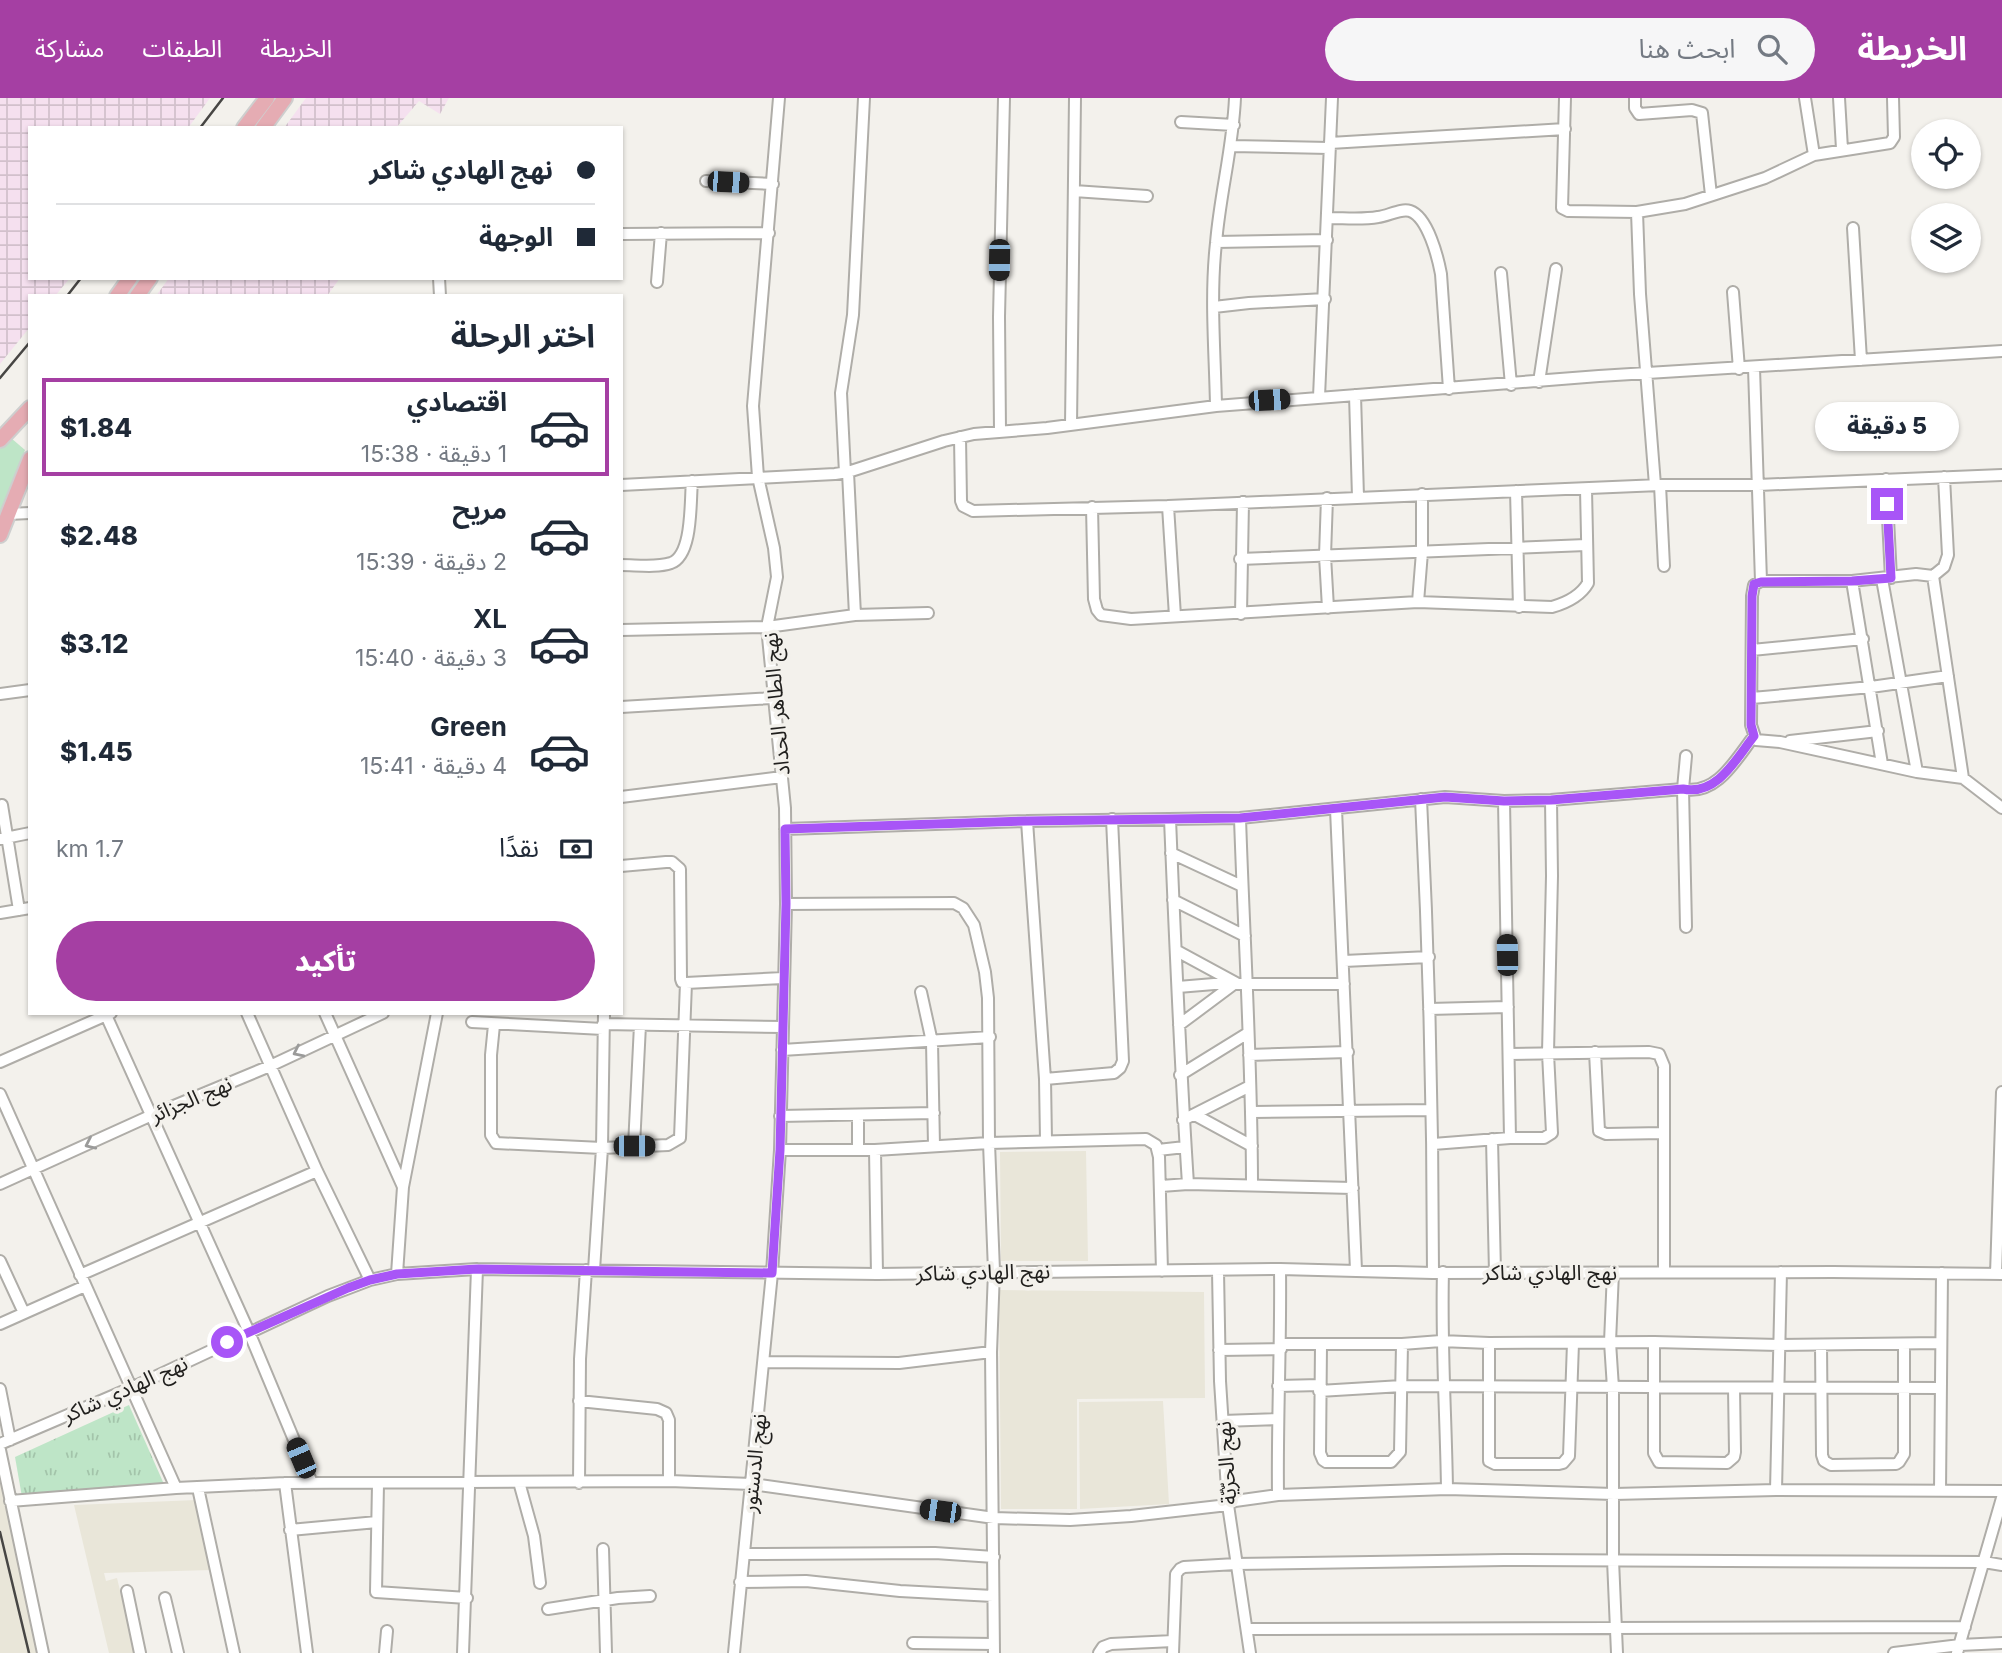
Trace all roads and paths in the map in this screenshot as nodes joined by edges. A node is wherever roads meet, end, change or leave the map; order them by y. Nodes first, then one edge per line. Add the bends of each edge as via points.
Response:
1 (779, 98) edge
2 (864, 98) edge
3 (1004, 98) edge
4 (1074, 98) edge
5 (1235, 98) edge
6 (1332, 98) edge
7 (1565, 98) edge
8 (1635, 98) edge
9 (1805, 98) edge
10 (1839, 98) edge
11 (1893, 98) edge
12 (273, 101) edge
13 (1181, 122) dead end
14 (1234, 125) junction
15 (246, 126) edge
16 (264, 126) edge
17 (1565, 129) junction
18 (1231, 146) junction
19 (1330, 146) junction
20 (1842, 149) junction
21 (1814, 155) junction
22 (706, 181) dead end
23 (773, 184) junction
24 (1074, 191) junction
25 (1147, 195) dead end
26 (1711, 195) junction
27 (1637, 212) junction
28 (1328, 218) junction
29 (1853, 228) dead end
30 (661, 233) junction
31 (769, 233) junction
32 (623, 234) edge
33 (1327, 240) junction
34 (1216, 242) junction
35 (1556, 269) dead end
36 (1501, 273) dead end
37 (657, 282) dead end
38 (1733, 292) dead end
39 (1325, 299) junction
40 (1214, 307) junction
41 (2002, 351) edge
42 (1861, 360) junction
43 (1754, 368) junction
44 (1739, 369) junction
45 (1647, 373) junction
46 (1539, 382) junction
47 (1511, 385) junction
48 (1449, 389) junction
49 (1355, 396) junction
50 (1320, 397) junction
51 (1216, 406) junction
52 (28, 410) edge
53 (1072, 425) junction
54 (1000, 431) junction
55 (960, 437) junction
56 (0, 440) edge
57 (28, 464) edge
58 (846, 473) junction
59 (2002, 475) edge
60 (758, 477) junction
61 (1944, 477) junction
62 (1886, 479) junction
63 (692, 481) junction
64 (623, 485) edge
65 (1657, 485) junction
66 (1758, 485) junction
67 (1586, 489) junction
68 (1516, 491) junction
69 (1422, 494) junction
70 (1358, 497) junction
71 (1327, 498) junction
72 (1243, 502) junction
73 (1168, 506) junction
74 (1092, 507) junction
75 (28, 513) edge
76 (8, 514) junction
77 (0, 535) edge
78 (1586, 545) junction
79 (1519, 547) junction
80 (1422, 552) junction
81 (1325, 556) junction
82 (1240, 559) junction
83 (623, 565) edge
84 (1664, 566) dead end
85 (1933, 576) junction
86 (1886, 578) junction
87 (1852, 581) junction
88 (1761, 582) junction
89 (1418, 602) junction
90 (1519, 607) junction
91 (1328, 608) junction
92 (928, 613) dead end
93 (1241, 614) junction
94 (855, 615) junction
95 (1175, 616) junction
96 (767, 627) junction
97 (623, 630) edge
98 (1863, 639) junction
99 (1752, 650) junction
100 (1948, 676) junction
101 (1900, 683) junction
102 (1871, 687) junction
103 (28, 690) edge
104 (0, 694) edge
105 (772, 698) junction
106 (1752, 698) junction
107 (623, 707) edge
108 (1878, 731) junction
109 (1754, 736) junction
110 (1780, 742) junction
111 (1686, 756) dead end
112 (1882, 764) junction
113 (1917, 772) junction
114 (782, 777) junction
115 (1963, 778) junction
116 (1683, 789) junction
117 (623, 797) edge
118 (1421, 799) junction
119 (1551, 800) junction
120 (1504, 801) junction
121 (2, 805) edge
122 (2002, 808) edge
123 (1336, 809) junction
124 (1240, 818) junction
125 (1112, 819) junction
126 (1170, 819) junction
127 (1027, 821) junction
128 (785, 829) junction
129 (28, 833) edge
130 (4, 838) edge
131 (1171, 853) junction
132 (623, 866) edge
133 (1242, 886) junction
134 (1173, 900) junction
135 (786, 904) junction
136 (25, 909) edge
137 (0, 914) edge
138 (1686, 927) dead end
139 (1245, 936) junction
140 (1177, 951) junction
141 (1429, 957) junction
142 (1344, 961) junction
143 (783, 978) junction
144 (686, 984) junction
145 (1239, 984) junction
146 (1344, 984) junction
147 (1178, 987) junction
148 (921, 992) dead end
149 (1508, 1007) junction
150 (1429, 1009) junction
151 (105, 1015) edge
152 (107, 1015) edge
153 (248, 1015) edge
154 (327, 1015) edge
155 (378, 1015) edge
156 (437, 1015) edge
157 (472, 1022) dead end
158 (603, 1022) edge
159 (684, 1024) junction
160 (494, 1025) junction
161 (640, 1025) junction
162 (1179, 1025) junction
163 (782, 1027) junction
164 (1248, 1033) junction
165 (335, 1034) junction
166 (990, 1037) junction
167 (932, 1042) junction
168 (782, 1050) junction
169 (1348, 1052) junction
170 (1595, 1052) junction
171 (1548, 1053) junction
172 (1509, 1054) junction
173 (1249, 1055) junction
174 (0, 1062) edge
175 (270, 1066) junction
176 (1180, 1075) junction
177 (1045, 1079) junction
178 (1250, 1086) junction
179 (2002, 1092) edge
180 (0, 1094) edge
181 (1430, 1110) junction
182 (1351, 1111) junction
183 (1253, 1112) junction
184 (934, 1113) junction
185 (152, 1115) junction
186 (858, 1115) junction
187 (1195, 1115) junction
188 (780, 1116) junction
189 (1183, 1120) junction
190 (1663, 1133) junction
191 (1510, 1138) junction
192 (1492, 1139) junction
193 (1046, 1141) junction
194 (989, 1143) junction
195 (1433, 1144) junction
196 (634, 1146) junction
197 (934, 1146) junction
198 (1252, 1146) junction
199 (1185, 1147) junction
200 (602, 1148) junction
201 (780, 1150) junction
202 (858, 1150) junction
203 (875, 1150) junction
204 (1158, 1150) junction
205 (34, 1170) junction
206 (317, 1171) junction
207 (0, 1184) edge
208 (1188, 1184) junction
209 (1252, 1185) junction
210 (1161, 1186) junction
211 (403, 1187) junction
212 (1353, 1188) junction
213 (199, 1221) junction
214 (0, 1261) edge
215 (477, 1269) junction
216 (1280, 1269) junction
217 (590, 1270) junction
218 (1356, 1270) junction
219 (994, 1271) junction
220 (1162, 1271) junction
221 (1218, 1271) junction
222 (1495, 1272) junction
223 (1613, 1272) junction
224 (1664, 1272) junction
225 (1781, 1272) junction
226 (772, 1273) junction
227 (1438, 1273) junction
228 (1942, 1273) junction
229 (397, 1274) junction
230 (877, 1274) junction
231 (1999, 1274) edge
232 (83, 1280) junction
233 (370, 1280) junction
234 (24, 1313) junction
235 (0, 1324) edge
236 (249, 1332) junction
237 (1441, 1341) junction
238 (1610, 1342) junction
239 (1654, 1342) junction
240 (1489, 1343) junction
241 (1573, 1343) junction
242 (1941, 1343) junction
243 (1402, 1344) junction
244 (1904, 1344) junction
245 (1321, 1345) junction
246 (1779, 1345) junction
247 (1821, 1345) junction
248 (1281, 1347) junction
249 (1219, 1350) junction
250 (991, 1352) junction
251 (763, 1362) junction
252 (1278, 1386) junction
253 (1402, 1386) junction
254 (1445, 1387) junction
255 (1489, 1387) junction
256 (1654, 1387) junction
257 (1779, 1387) junction
258 (1822, 1387) junction
259 (131, 1388) junction
260 (1319, 1388) junction
261 (1570, 1388) junction
262 (1613, 1388) junction
263 (1734, 1388) junction
264 (1902, 1388) junction
265 (1941, 1388) junction
266 (0, 1389) edge
267 (579, 1401) junction
268 (1277, 1419) junction
269 (1223, 1422) junction
270 (5, 1442) edge
271 (0, 1450) edge
272 (669, 1481) junction
273 (471, 1482) junction
274 (519, 1482) junction
275 (285, 1483) junction
276 (312, 1483) junction
277 (579, 1483) junction
278 (378, 1484) junction
279 (752, 1484) junction
280 (176, 1488) junction
281 (198, 1488) junction
282 (1447, 1489) junction
283 (1776, 1490) junction
284 (1940, 1491) junction
285 (2002, 1491) edge
286 (1614, 1494) junction
287 (1278, 1495) junction
288 (2002, 1498) edge
289 (10, 1501) junction
290 (1228, 1505) junction
291 (994, 1518) junction
292 (377, 1521) junction
293 (290, 1530) junction
294 (603, 1549) dead end
295 (744, 1554) junction
296 (994, 1557) junction
297 (1613, 1560) junction
298 (1984, 1562) junction
299 (1236, 1564) junction
300 (2002, 1564) edge
301 (740, 1582) junction
302 (540, 1583) dead end
303 (127, 1591) dead end
304 (650, 1596) dead end
305 (993, 1596) junction
306 (165, 1598) dead end
307 (467, 1598) junction
308 (603, 1601) junction
309 (548, 1609) dead end
310 (1965, 1627) junction
311 (1616, 1628) junction
312 (1248, 1629) junction
313 (387, 1631) dead end
314 (913, 1643) dead end
315 (2002, 1643) edge
316 (1173, 1647) edge
317 (994, 1648) edge
318 (1958, 1649) edge
319 (43, 1653) edge
320 (140, 1653) edge
321 (178, 1653) edge
322 (234, 1653) edge
323 (307, 1653) edge
324 (385, 1653) edge
325 (463, 1653) edge
326 (606, 1653) edge
327 (734, 1653) edge
328 (1099, 1653) edge
329 (1250, 1653) edge
330 (1617, 1653) edge
331 (1894, 1653) edge

1 - 23 street, نهج الطاهر الحداد
2 - 58 street via 853,315 841,393
3 - 54 street
4 - 24 street
5 - 14 street
6 - 19 street
7 - 17 street
8 - 26 street via 1639,114 1702,113
9 - 21 street
10 - 20 street
11 - 20 street via 1894,136 1890,143
12 - 15 main road
12 - 16 main road
13 - 14 street
14 - 18 street
17 - 19 street
17 - 27 street via 1564,211
18 - 19 street
18 - 34 street
19 - 28 street
20 - 21 street
21 - 26 street via 1765,178
22 - 23 street
23 - 31 street, نهج الطاهر الحداد
24 - 25 street
24 - 53 street
26 - 27 street
27 - 45 street
28 - 33 street
28 - 48 street via 1377,218 1408,210 1426,228 1441,274
29 - 42 street
30 - 31 street
30 - 32 street
30 - 37 street
31 - 60 street, نهج الطاهر الحداد via 753,406
33 - 34 street
33 - 39 street
34 - 40 street
35 - 46 street
36 - 47 street
38 - 44 street
39 - 40 street
39 - 50 street
40 - 51 street
41 - 42 street
42 - 43 street
43 - 44 street
43 - 66 street
44 - 45 street
45 - 46 street
45 - 65 street
46 - 47 street
47 - 48 street
48 - 49 street
49 - 50 street
49 - 70 street
50 - 51 street
51 - 53 street
52 - 56 main road
53 - 54 street
54 - 55 street
55 - 58 street
55 - 74 street via 960,492 967,509
57 - 76 main road
58 - 60 street
58 - 94 street
59 - 61 street
60 - 63 street
60 - 96 street, نهج الطاهر الحداد via 776,564 776,590
61 - 62 street
61 - 85 street via 1948,555 1944,567
62 - 66 street
62 - 86 street
63 - 64 street
63 - 83 street via 681,556 669,564
65 - 66 street
65 - 67 street
65 - 84 street
66 - 88 street
67 - 68 street
67 - 78 street
68 - 69 street
68 - 79 street
69 - 70 street
69 - 80 street
70 - 71 street
71 - 72 street
71 - 81 street
72 - 73 street
72 - 82 street
73 - 74 street
73 - 95 street
74 - 95 street via 1097,610 1111,618
75 - 76 street
76 - 77 main road
78 - 79 street
78 - 90 street via 1586,588 1560,605
79 - 80 street
79 - 90 street
80 - 81 street
80 - 89 street
81 - 82 street
81 - 91 street
82 - 93 street
85 - 86 street
85 - 100 street
86 - 87 street
86 - 101 street
87 - 88 street
87 - 98 street
88 - 99 street via 1752,589
89 - 90 street
89 - 91 street
91 - 93 street
92 - 94 street
93 - 95 street
94 - 96 street
96 - 97 street
96 - 105 street, نهج الطاهر الحداد
98 - 99 street
98 - 102 street
99 - 106 street
100 - 101 street
100 - 115 street
101 - 102 street
101 - 113 street
102 - 106 street
102 - 108 street
103 - 104 street
105 - 107 street
105 - 114 street, نهج الطاهر الحداد
106 - 109 street
108 - 110 street
108 - 112 street
109 - 110 street via 1759,741
109 - 116 street via 1716,782 1699,791
110 - 112 street
111 - 116 street
112 - 113 street
113 - 115 street
114 - 117 street
114 - 128 street, نهج الطاهر الحداد
115 - 122 street
116 - 119 street
116 - 138 street
118 - 120 street via 1464,796
118 - 123 street
118 - 141 street
119 - 120 street
119 - 171 street
120 - 149 street
121 - 130 street
123 - 124 street
123 - 142 street
124 - 126 street
124 - 133 street
125 - 126 street
125 - 127 street
125 - 177 street via 1123,1060 1114,1073
126 - 131 street
127 - 128 street
127 - 177 street
128 - 135 street, نهج الطاهر الحداد
129 - 130 street
130 - 136 street
131 - 133 street
131 - 134 street
132 - 144 street via 672,862 680,869 681,977
133 - 139 street
134 - 139 street
134 - 140 street
135 - 143 street, نهج الطاهر الحداد
135 - 166 street via 942,902 963,908 979,942
136 - 137 street
139 - 145 street
140 - 145 street
140 - 147 street
141 - 142 street
141 - 150 street
142 - 146 street
143 - 144 street
143 - 163 street, نهج الطاهر الحداد
144 - 159 street
145 - 146 street
145 - 147 street
145 - 162 street
145 - 164 street
146 - 169 street
147 - 162 street
148 - 167 street
149 - 150 street
149 - 172 street
150 - 181 street
151 - 174 street
152 - 185 street
153 - 175 street
154 - 165 street
155 - 165 street, نهج الجزائر
156 - 211 street
157 - 160 street
158 - 160 street
158 - 161 street
158 - 200 street
159 - 161 street
159 - 163 street
159 - 196 street via 680,1138 668,1145
160 - 200 street via 494,1141
161 - 196 street
162 - 176 street
163 - 168 street, نهج الطاهر الحداد
164 - 173 street
164 - 176 street
165 -> 175 street, نهج الجزائر
165 - 211 street
166 - 167 street
166 - 194 street
167 - 168 street
167 - 184 street
168 - 188 street, نهج الطاهر الحداد
169 - 173 street
169 - 182 street
170 - 171 street
170 - 190 street via 1599,1131
170 - 190 street via 1659,1054 1664,1066
171 - 172 street
171 - 191 street via 1552,1133 1544,1138
172 - 191 street
173 - 178 street
175 - 185 street, نهج الجزائر
175 - 206 street
176 - 189 street
177 - 193 street
178 - 183 street
178 - 187 street
179 - 231 street
180 - 205 street
181 - 182 street
181 - 195 street
182 - 183 street
182 - 212 street
183 - 198 street
184 - 186 street
184 - 197 street
185 -> 205 street, نهج الجزائر
185 - 213 street
186 - 188 street
186 - 202 street
187 - 189 street
187 - 198 street
188 - 201 street, نهج الطاهر الحداد
189 - 199 street
190 - 224 street
191 - 192 street
192 - 195 street
192 - 222 street
193 - 194 street
193 - 204 street via 1139,1139
194 - 197 street
194 - 219 street
195 - 227 street
196 - 200 street
197 - 203 street
198 - 209 street
199 - 204 street
199 - 208 street
200 - 217 street
201 - 202 street
201 - 226 street, نهج الطاهر الحداد
202 - 203 street
203 - 230 street
204 - 210 street
205 - 207 street, نهج الجزائر
205 - 232 street
206 - 213 street
206 - 233 street
208 - 209 street
208 - 210 street
209 - 212 street
210 - 220 street
211 - 229 street
212 - 218 street
213 - 232 street
213 - 236 street
214 - 234 street
215 - 217 street, نهج الهادي شاكر
215 - 229 street, نهج الهادي شاكر
215 - 273 street
216 - 218 street, نهج الهادي شاكر
216 - 221 street, نهج الهادي شاكر
216 - 248 street
217 - 226 street, نهج الهادي شاكر
217 - 267 street
218 - 227 street, نهج الهادي شاكر
219 - 220 street, نهج الهادي شاكر
219 - 230 street, نهج الهادي شاكر
219 - 250 street
220 - 221 street, نهج الهادي شاكر
221 - 249 street, نهج الحرّيّة
222 - 223 street, نهج الهادي شاكر
222 - 227 street, نهج الهادي شاكر
223 - 224 street, نهج الهادي شاكر
223 - 238 street
224 - 225 street, نهج الهادي شاكر
225 - 228 street, نهج الهادي شاكر
225 - 246 street
226 - 230 street, نهج الهادي شاكر
226 - 251 street, نهج الدستور
227 - 237 street
228 - 231 street, نهج الهادي شاكر
228 - 242 street
229 - 233 street, نهج الهادي شاكر
232 - 234 street
232 - 259 street
233 - 236 street, نهج الهادي شاكر
234 - 235 street
236 - 259 street, نهج الهادي شاكر
236 - 276 street
237 - 240 street
237 - 243 street
237 - 254 street
238 - 239 street
238 - 241 street
238 - 262 street
239 - 246 street
239 - 256 street
240 - 241 street
240 - 255 street
241 - 261 street
242 - 244 street
242 - 265 street
243 - 245 street
243 - 253 street
244 - 247 street
244 - 264 street
245 - 248 street
245 - 260 street
246 - 247 street
246 - 257 street
247 - 258 street
248 - 249 street
248 - 252 street
249 - 269 street, نهج الحرّيّة
250 - 251 street via 899,1363
250 - 291 street
251 - 279 street, نهج الدستور
252 - 260 street
252 - 268 street
253 - 254 street
253 - 260 street
253 - 260 street via 1400,1452 1391,1462 1323,1460
254 - 255 street
254 - 282 street
255 - 261 street
255 - 261 street via 1488,1456 1495,1464 1559,1464 1567,1460
256 - 262 street
256 - 263 street
256 - 263 street via 1654,1453 1662,1463 1731,1461 1735,1452
257 - 258 street
257 - 263 street
257 - 283 street
258 - 264 street
258 - 264 street via 1822,1455 1831,1465 1899,1462 1904,1454
259 - 270 street, نهج الهادي شاكر
259 - 280 street
261 - 262 street
262 - 286 street
264 - 265 street
265 - 284 street
266 - 270 street
267 - 272 street via 666,1413
267 - 277 street
268 - 269 street
268 - 287 street
269 - 290 street, نهج الحرّيّة
271 - 289 street
272 - 277 street
272 - 279 street
273 - 274 street
273 - 278 street
273 - 307 street
274 - 277 street
274 - 302 street via 534,1536
275 - 276 street
275 - 281 street
275 - 293 street
276 - 278 street
278 - 292 street
279 - 291 street
279 - 295 street, نهج الدستور
280 - 281 street
280 - 289 street
281 - 322 street
282 - 286 street
282 - 287 street
283 - 284 street
283 - 286 street
284 - 285 street
286 - 297 street
287 - 290 street
288 - 298 street
289 - 319 street
290 - 291 street via 1070,1520
290 - 299 street, نهج الحرّيّة
291 - 296 street
292 - 293 street
292 - 307 street via 376,1592
293 - 323 street
294 - 308 street
295 - 296 street
295 - 301 street, نهج الدستور
296 - 305 street
297 - 298 street
297 - 299 street
297 - 311 street
298 - 300 street
298 - 310 street
299 - 312 street, نهج الحرّيّة
299 - 316 street via 1177,1571
301 - 305 street via 806,1581
301 - 327 street, نهج الدستور
303 - 320 street
304 - 308 street
305 - 317 street
306 - 321 street
307 - 325 street
308 - 309 street
308 - 326 street
310 - 311 street
310 - 318 street
311 - 312 street
311 - 330 street
312 - 329 street, نهج الحرّيّة
313 - 324 street
314 - 317 street
315 - 318 street
316 - 328 street via 1111,1644
318 - 331 street

